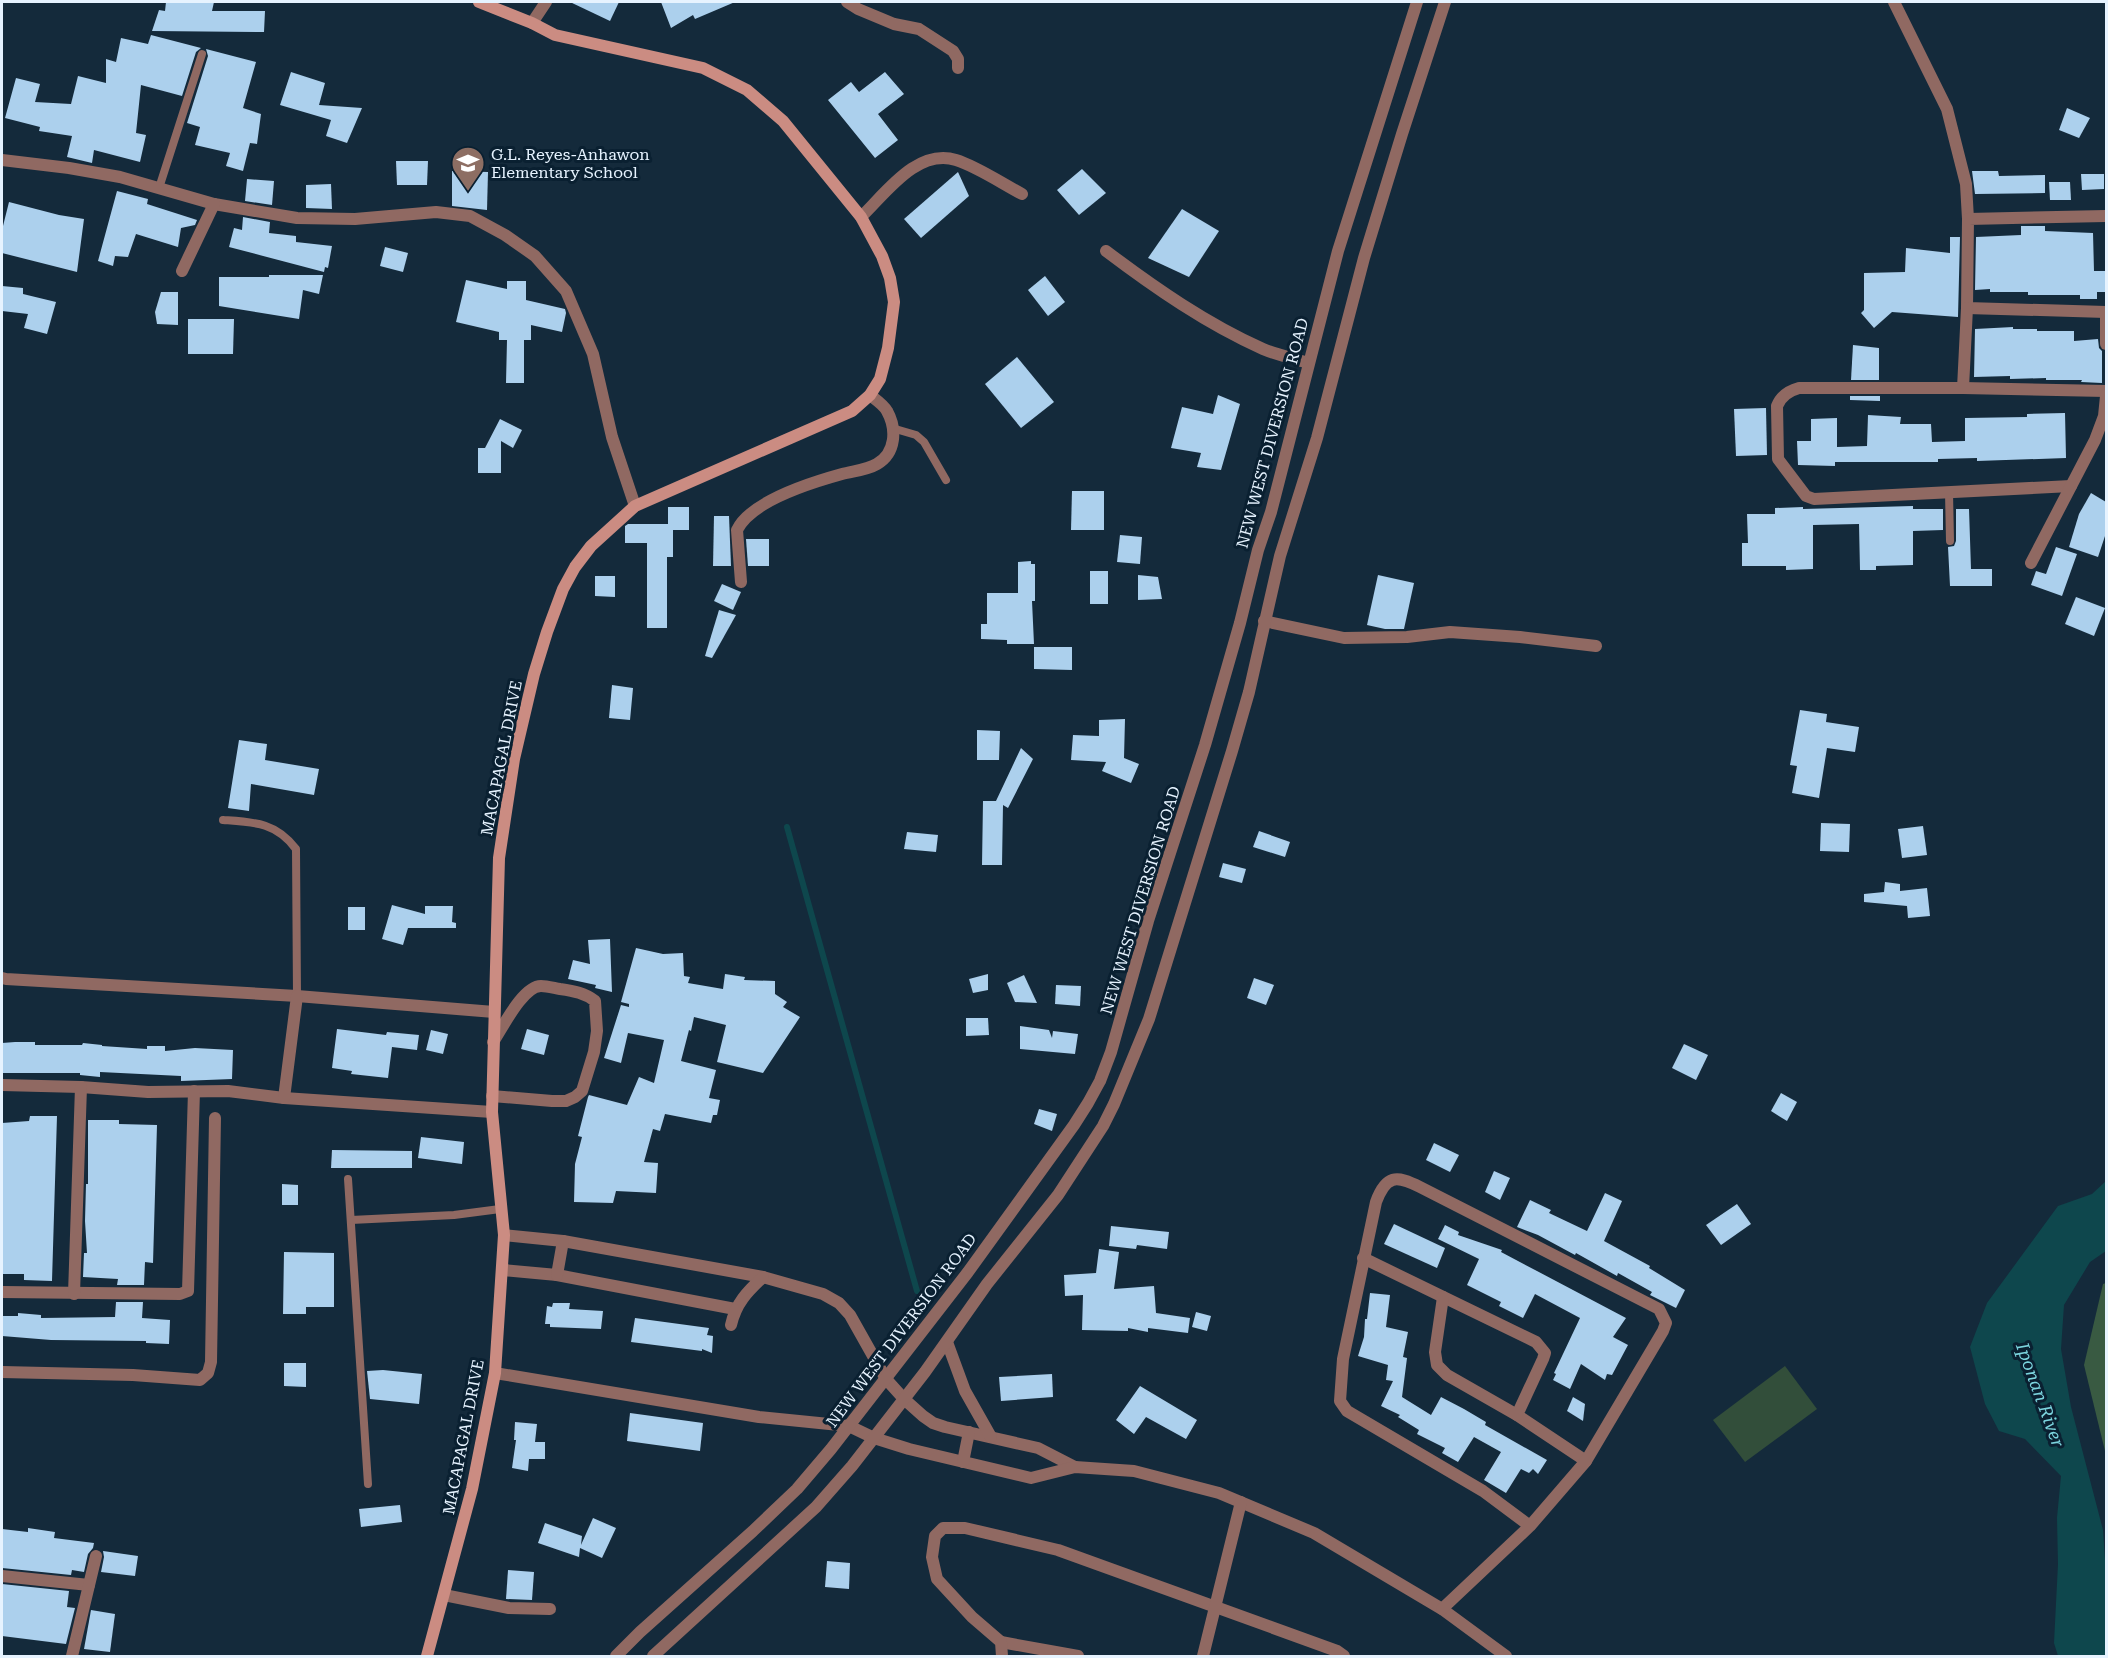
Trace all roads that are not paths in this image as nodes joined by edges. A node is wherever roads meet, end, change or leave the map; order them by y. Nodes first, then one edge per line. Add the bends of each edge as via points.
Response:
1 (479, 2) edge
2 (546, 2) edge
3 (847, 2) edge
4 (1417, 2) edge
5 (1445, 2) edge
6 (1894, 2) edge
7 (532, 23) junction
8 (202, 54) dead end
9 (958, 68) dead end
10 (2, 160) edge
11 (159, 188) junction
12 (1022, 194) dead end
13 (214, 204) junction
14 (2106, 216) edge
15 (861, 217) junction
16 (1968, 219) junction
17 (1106, 251) dead end
18 (182, 271) dead end
19 (1967, 308) junction
20 (2106, 312) edge
21 (2106, 344) edge
22 (1308, 363) junction
23 (1963, 387) junction
24 (2106, 391) edge
25 (870, 395) junction
26 (2106, 396) edge
27 (892, 428) junction
28 (946, 480) dead end
29 (2071, 486) junction
30 (1948, 492) junction
31 (635, 506) junction
32 (1950, 541) dead end
33 (2031, 563) dead end
34 (741, 582) dead end
35 (1264, 621) junction
36 (1596, 646) dead end
37 (223, 820) dead end
38 (2, 978) edge
39 (297, 996) junction
40 (494, 1012) junction
41 (493, 1042) junction
42 (2, 1085) edge
43 (81, 1087) junction
44 (194, 1090) junction
45 (492, 1096) junction
46 (284, 1098) junction
47 (492, 1112) junction
48 (215, 1118) dead end
49 (348, 1179) dead end
50 (500, 1209) junction
51 (351, 1220) junction
52 (504, 1235) junction
53 (563, 1241) junction
54 (1363, 1258) junction
55 (503, 1270) junction
56 (557, 1275) junction
57 (763, 1277) junction
58 (2, 1292) edge
59 (74, 1294) junction
60 (1443, 1298) junction
61 (735, 1309) junction
62 (731, 1325) dead end
63 (947, 1342) junction
64 (2, 1371) edge
65 (495, 1373) junction
66 (886, 1379) junction
67 (904, 1399) junction
68 (1517, 1415) junction
69 (849, 1426) junction
70 (969, 1432) junction
71 (991, 1437) junction
72 (874, 1438) junction
73 (1586, 1461) junction
74 (963, 1462) junction
75 (1075, 1467) junction
76 (368, 1484) dead end
77 (1241, 1502) junction
78 (1530, 1526) junction
79 (96, 1556) dead end
80 (2, 1576) edge
81 (89, 1585) junction
82 (444, 1595) junction
83 (1215, 1607) junction
84 (550, 1609) dead end
85 (1442, 1609) junction
86 (1001, 1642) junction
87 (72, 1656) edge
88 (427, 1656) edge
89 (616, 1656) edge
90 (653, 1656) edge
91 (1002, 1656) edge
92 (1078, 1656) edge
93 (1203, 1656) edge
94 (1344, 1656) edge
95 (1506, 1656) edge

1 - 7 main road, MACAPAGAL DRIVE
2 - 7 street
3 - 9 street via 894,24 919,29 953,51
4 - 22 street, NEW WEST DIVERSION ROAD via 1351,206
5 - 35 street via 1377,213
6 - 16 street via 1947,109 1966,184
7 - 15 main road, MACAPAGAL DRIVE via 555,35 703,68 747,90 783,122
8 - 11 lane
10 - 11 street via 120,177
11 - 13 street
12 - 15 street via 956,160 940,158 908,171
13 - 18 street
13 - 31 street via 297,218 356,219 436,212 470,216 536,256 566,291 592,354 612,437
14 - 16 street
15 - 25 main road, MACAPAGAL DRIVE via 882,256 894,302 888,348 880,379
16 - 19 street
17 - 22 street via 1211,322 1266,350
19 - 20 street
19 - 23 street
20 - 21 street
22 - 66 street, NEW WEST DIVERSION ROAD via 1222,687 1100,1081 1074,1125
23 - 24 street
23 - 30 street via 1799,388 1789,391 1776,406 1778,459 1806,496 1824,500
25 - 27 street via 887,410
25 - 31 main road, MACAPAGAL DRIVE via 852,411
26 - 29 street via 2095,440
27 - 28 lane via 916,435 924,442
27 - 34 street via 893,446 876,465 807,484 749,514 737,530
29 - 30 street
29 - 33 street
30 - 32 lane
31 - 40 main road, MACAPAGAL DRIVE via 591,546 575,567 546,632 534,674 514,759 499,858
35 - 36 street via 1344,638 1450,632
35 - 63 street via 1232,752 1149,1019 1114,1104 1058,1195 987,1284
37 - 39 lane via 253,822 275,829 287,836 296,849
38 - 39 street
39 - 40 street
39 - 46 street
40 - 41 main road, MACAPAGAL DRIVE
41 - 45 main road, MACAPAGAL DRIVE
41 - 45 street via 531,989 540,986 577,991 596,1001 594,1052 582,1091 566,1101
42 - 43 street
43 - 44 street via 148,1092
43 - 59 street
44 - 46 street
44 - 59 street via 188,1292
45 - 47 main road, MACAPAGAL DRIVE
46 - 47 street
47 - 50 main road, MACAPAGAL DRIVE
48 - 64 street via 212,1362 208,1373 200,1380
49 - 51 lane
50 - 51 lane
50 - 52 main road, MACAPAGAL DRIVE
51 - 76 lane
52 - 53 street
52 - 55 main road, MACAPAGAL DRIVE
53 - 56 street
53 - 57 street
54 - 60 street
54 - 73 street via 1379,1193 1393,1179 1404,1179 1659,1309 1666,1323 1663,1331
54 - 78 street via 1343,1359 1342,1407 1483,1491
55 - 56 street
55 - 65 main road, MACAPAGAL DRIVE
56 - 61 street
57 - 61 street
57 - 66 street via 824,1294 839,1303 850,1315
58 - 59 street
60 - 68 street via 1435,1352 1437,1365
60 - 68 street via 1536,1342 1543,1349 1543,1359
61 - 62 street
63 - 67 street
63 - 71 street via 965,1391
65 - 69 street via 759,1417
65 - 82 main road, MACAPAGAL DRIVE via 472,1489
66 - 67 street
66 - 69 street, NEW WEST DIVERSION ROAD
67 - 70 street via 933,1423
67 - 72 street
68 - 73 street
69 - 72 street
69 - 89 street, NEW WEST DIVERSION ROAD via 797,1489
70 - 71 street
70 - 74 street
71 - 75 street via 1038,1448
72 - 74 street
72 - 90 street via 816,1507
73 - 78 street
74 - 75 street via 1031,1478
75 - 77 street via 1134,1471
77 - 83 street
77 - 85 street via 1314,1533
78 - 85 street
79 - 81 street
80 - 81 street
81 - 87 street
82 - 84 street via 509,1608
82 - 88 main road, MACAPAGAL DRIVE
83 - 86 street via 1058,1550 965,1528 943,1528 935,1536 932,1557 937,1579
83 - 93 street
83 - 94 street
85 - 95 street
86 - 91 street
86 - 92 street

